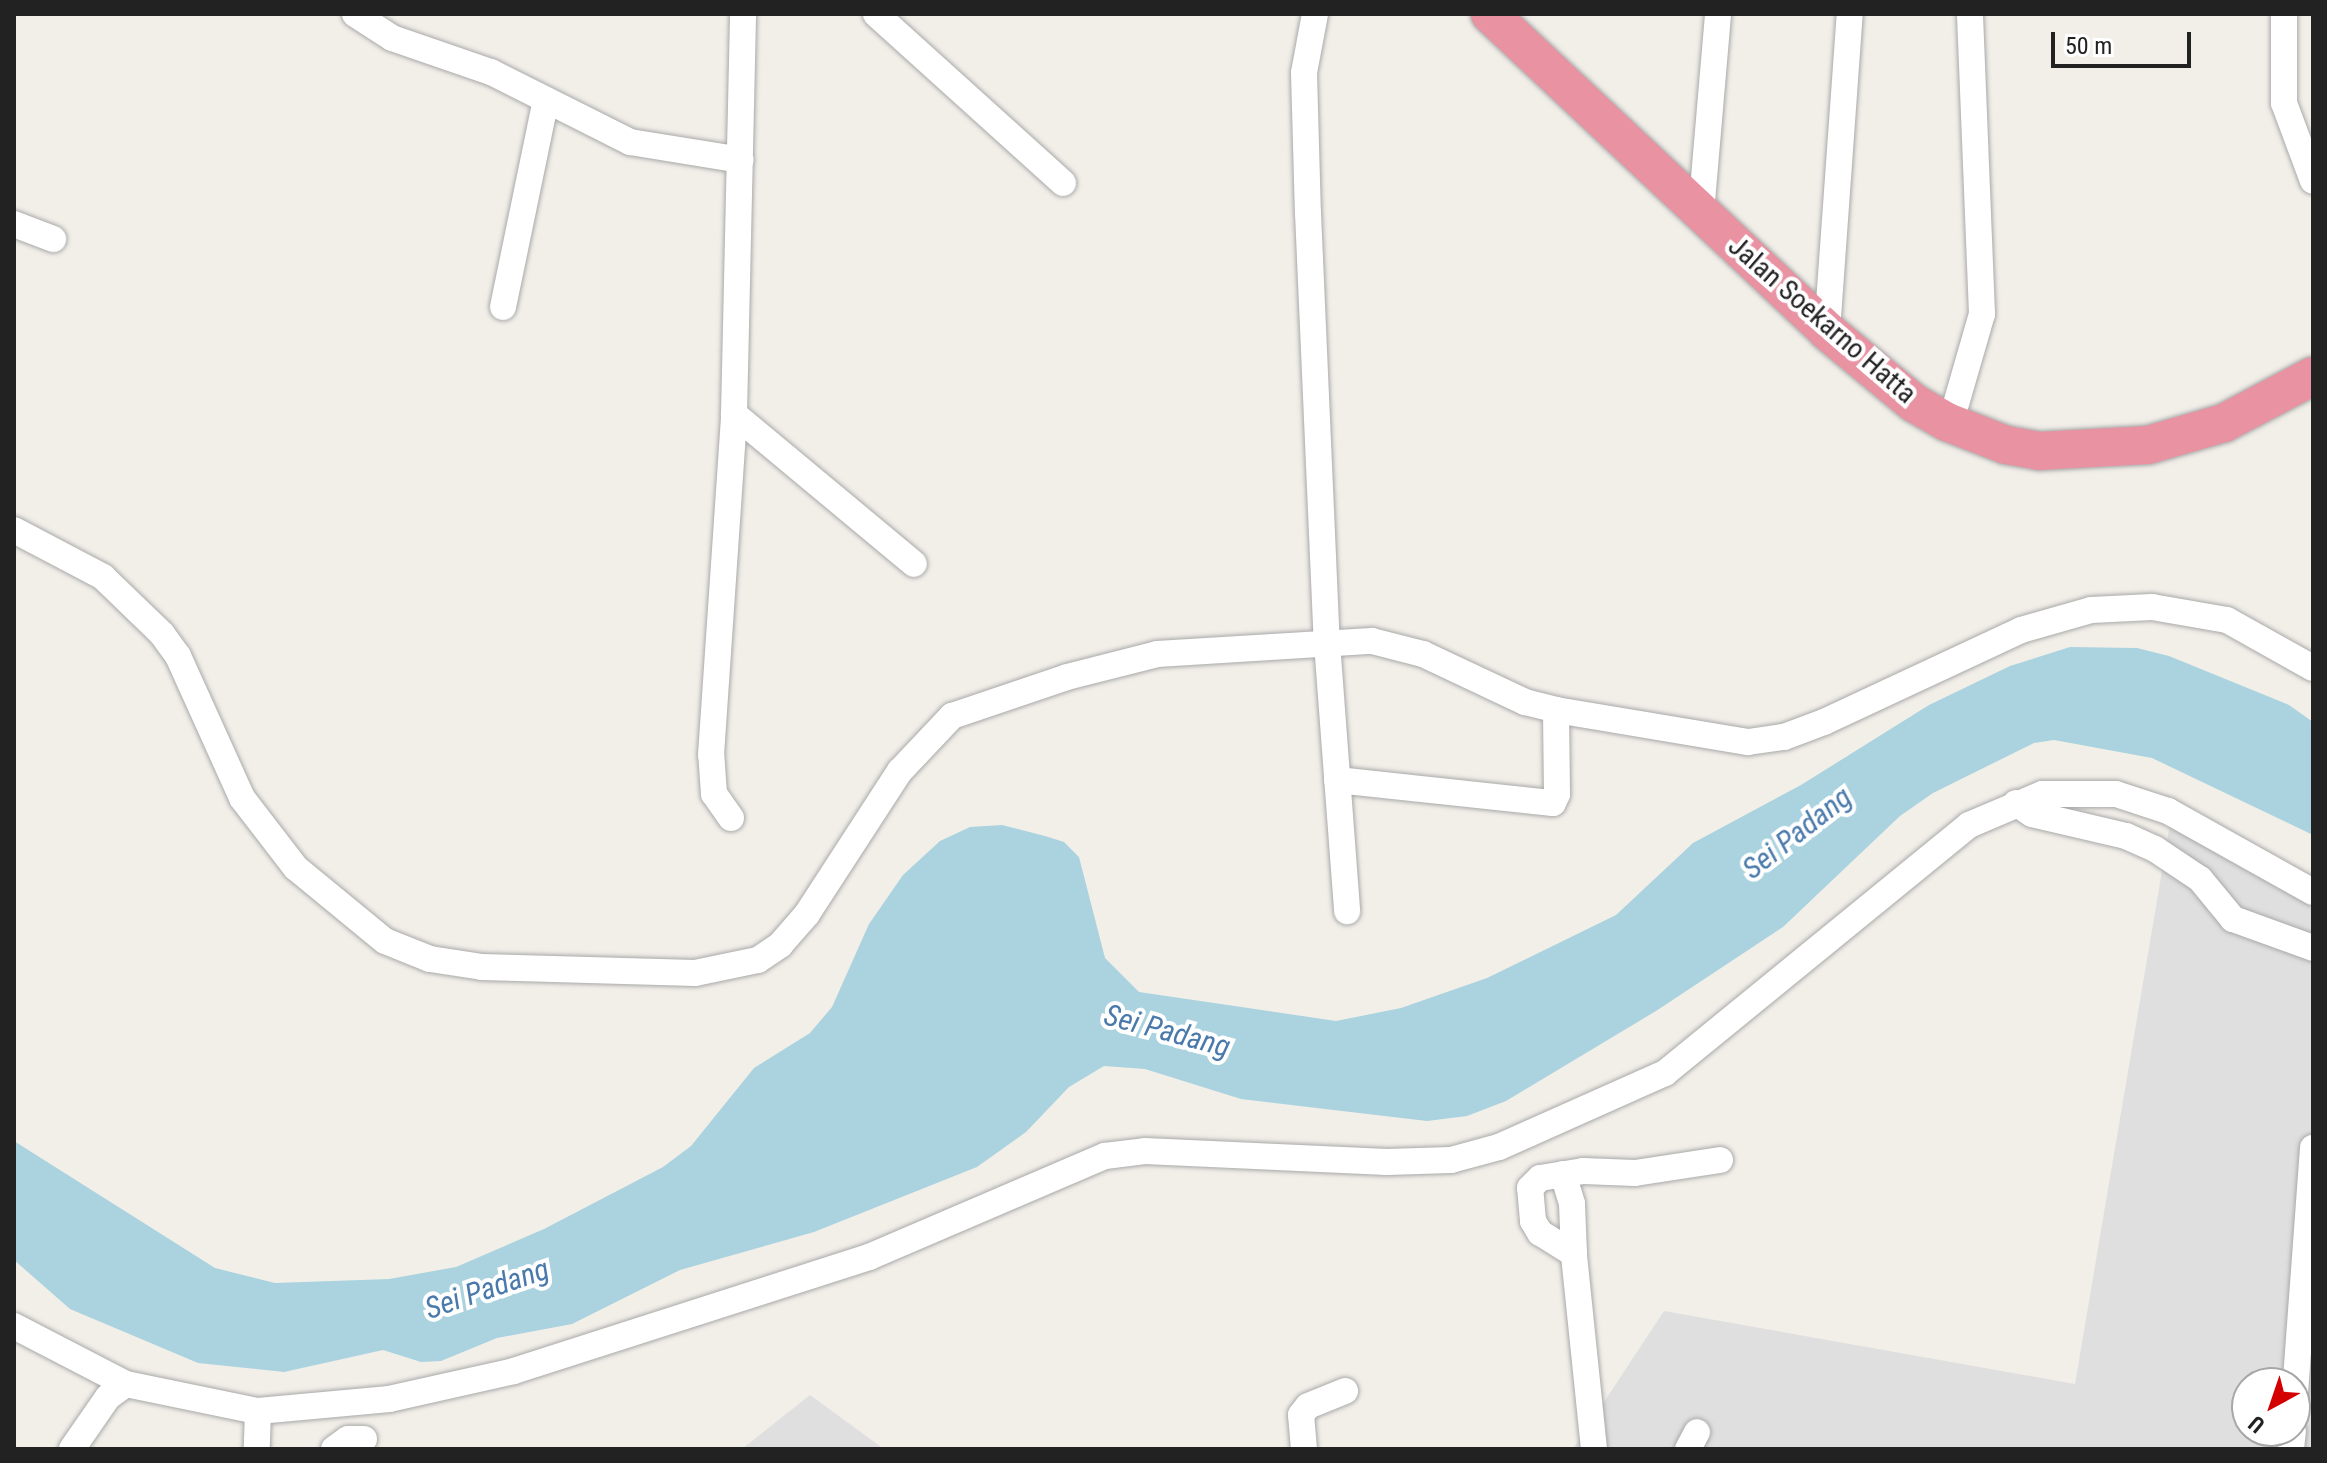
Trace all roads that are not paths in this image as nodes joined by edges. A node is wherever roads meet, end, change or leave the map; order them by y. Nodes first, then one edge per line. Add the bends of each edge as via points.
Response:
1 (355, 14) edge
2 (743, 14) edge
3 (876, 14) edge
4 (1315, 14) edge
5 (1490, 14) edge
6 (1527, 14) edge
7 (1850, 14) edge
8 (1970, 14) edge
9 (2284, 14) edge
10 (1715, 16) edge
11 (546, 100) junction
12 (741, 160) junction
13 (2313, 181) edge
14 (1063, 183) dead end
15 (1702, 200) junction
16 (14, 224) edge
17 (53, 239) dead end
18 (503, 307) dead end
19 (1830, 318) junction
20 (2313, 353) edge
21 (2313, 376) edge
22 (1956, 404) junction
23 (734, 414) junction
24 (14, 530) edge
25 (914, 564) dead end
26 (1327, 643) junction
27 (2313, 668) edge
28 (1556, 710) junction
29 (1337, 780) junction
30 (2016, 803) junction
31 (731, 818) dead end
32 (2313, 892) edge
33 (1347, 911) dead end
34 (2313, 948) edge
35 (2313, 1148) edge
36 (1720, 1160) dead end
37 (1563, 1174) junction
38 (2311, 1180) edge
39 (1574, 1254) junction
40 (14, 1326) edge
41 (2297, 1367) edge
42 (126, 1384) junction
43 (1345, 1391) dead end
44 (258, 1411) junction
45 (364, 1439) dead end
46 (72, 1449) edge
47 (257, 1449) edge
48 (334, 1449) edge
49 (1304, 1449) edge
50 (1594, 1449) edge

1 - 11 street via 392,38 491,72
2 - 12 street
3 - 14 street
4 - 26 street via 1304,73
5 - 15 highway, Jalan Soekarno Hatta
6 - 15 highway, Jalan Soekarno Hatta
7 - 19 street
8 - 22 street via 1982,314
9 - 13 street via 2284,103
10 - 15 street
11 - 12 street via 630,142
11 - 18 street
12 - 23 street
15 - 19 highway, Jalan Soekarno Hatta
16 - 17 street
19 - 21 highway, Jalan Soekarno Hatta via 1914,403 2006,445 2039,451 2114,449 2189,435
19 - 22 highway, Jalan Soekarno Hatta
20 - 22 highway, Jalan Soekarno Hatta via 2211,404 2116,429 2049,430 2005,422
23 - 25 street
23 - 31 street via 711,755 714,794
24 - 26 street via 61,550 103,577 162,634 178,656 242,798 296,868 385,941 430,959 482,967 695,973 758,960 780,945 807,914 900,771 952,716 1067,677 1157,654
26 - 28 street via 1398,646
26 - 29 street
27 - 28 street via 2227,620 2152,607 2091,610 2021,630 1784,737 1708,738
28 - 29 street via 1553,803
29 - 33 street
30 - 32 street via 2042,794 2116,794 2212,832
30 - 34 street via 2032,814 2126,836 2183,866 2233,919
30 - 44 street via 1969,825 1932,853 1665,1073 1499,1147 1451,1160 1387,1162 1145,1151 1105,1156 869,1257 514,1371 389,1399
35 - 38 street
36 - 37 street via 1635,1173
37 - 39 street via 1572,1204
37 - 39 street via 1533,1182 1533,1221 1540,1233
38 - 41 street
39 - 50 street
40 - 42 street
42 - 44 street via 150,1393
42 - 46 street via 108,1397
43 - 49 street via 1308,1406 1301,1415
44 - 47 street
45 - 48 street via 348,1439

